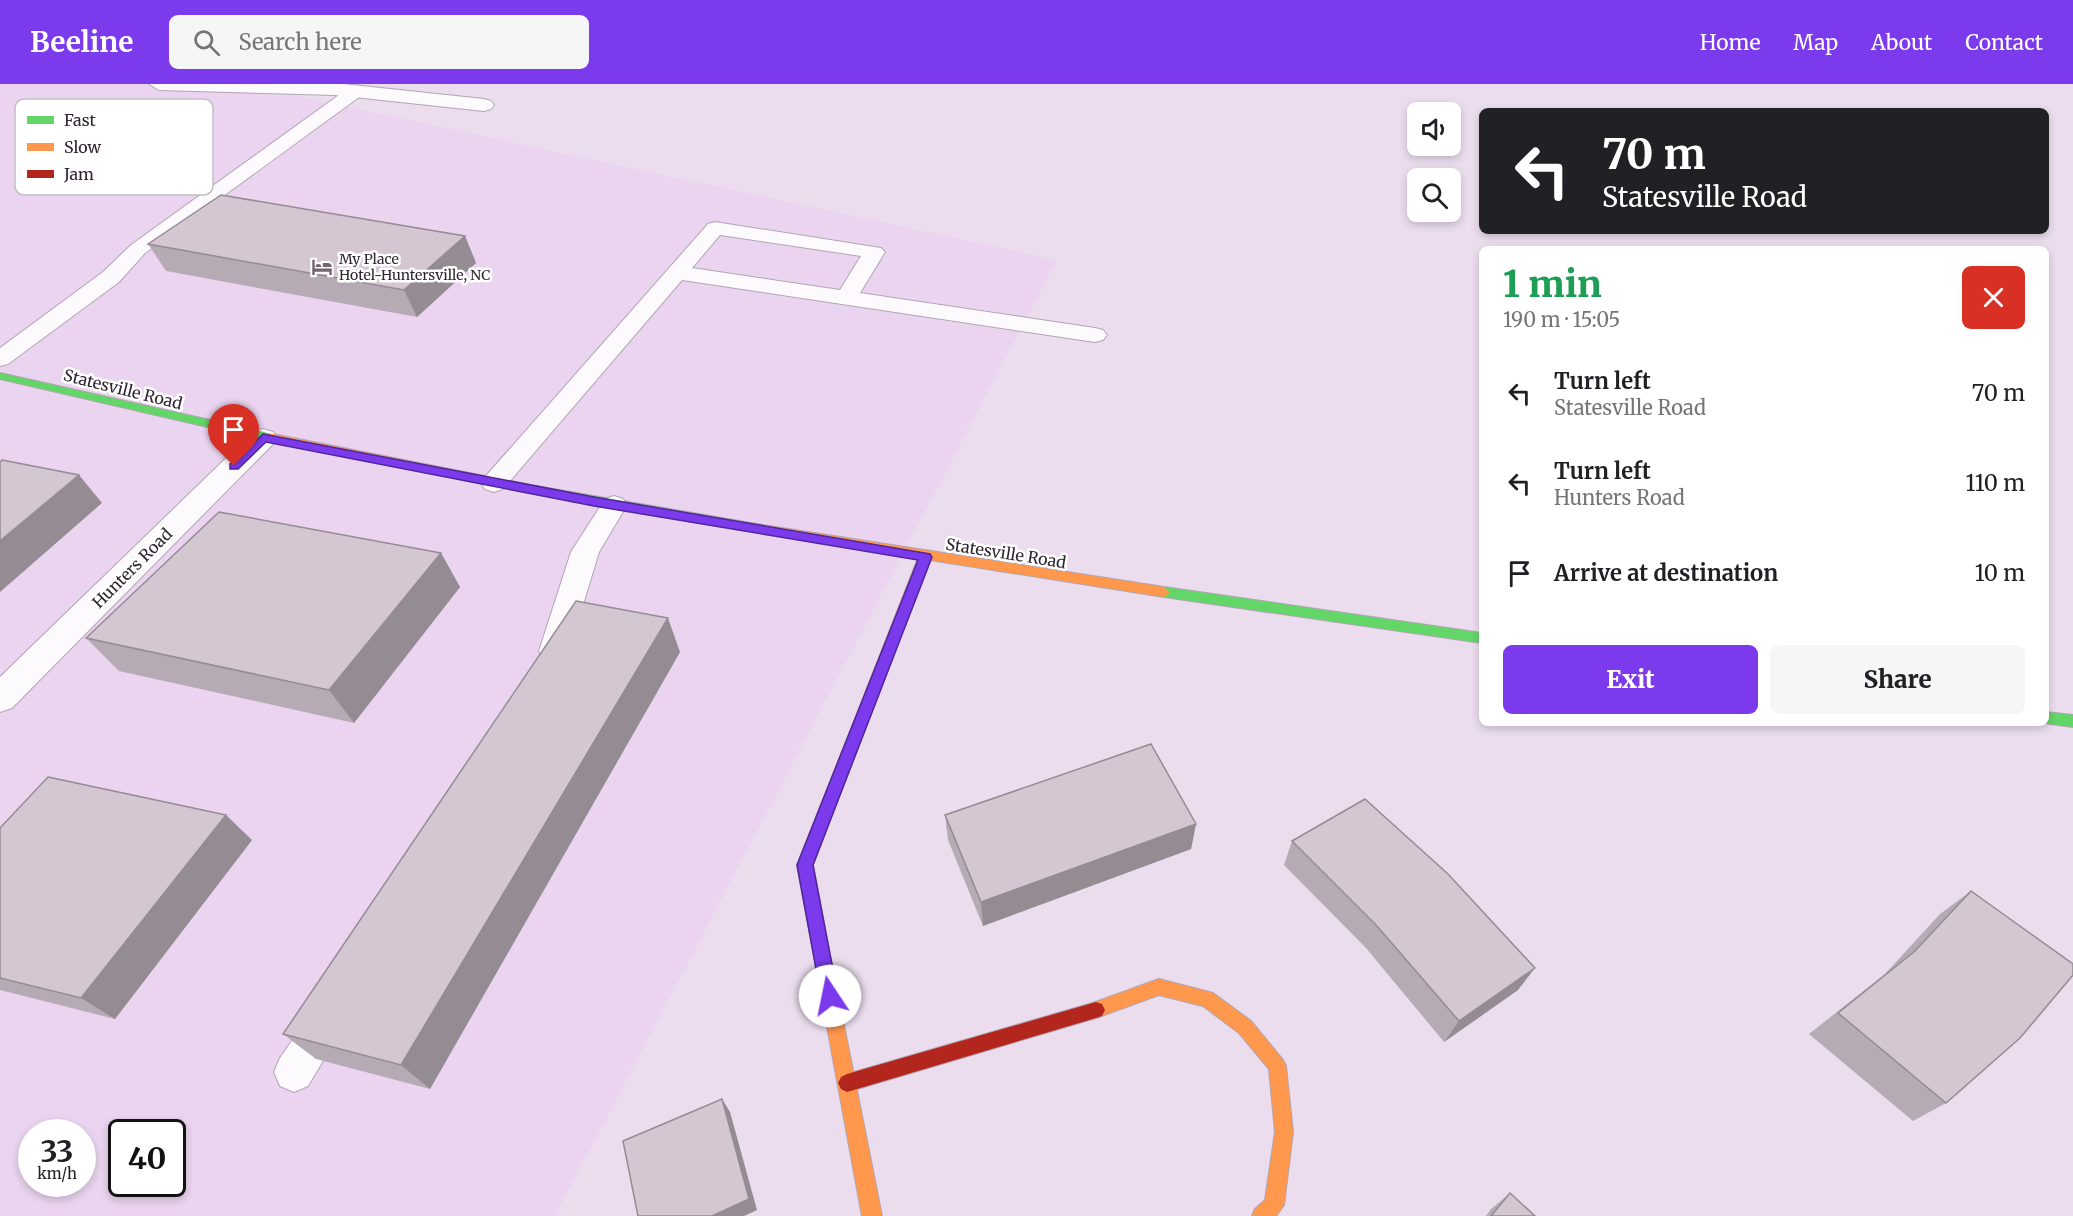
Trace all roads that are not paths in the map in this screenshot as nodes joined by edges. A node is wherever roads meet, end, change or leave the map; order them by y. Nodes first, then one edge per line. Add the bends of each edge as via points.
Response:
1 (159, 84) edge
2 (356, 91) junction
3 (484, 105) dead end
4 (213, 194) edge
5 (212, 195) edge
6 (674, 272) junction
7 (848, 296) junction
8 (1095, 335) dead end
9 (0, 359) edge
10 (0, 376) edge
11 (263, 438) junction
12 (494, 483) junction
13 (614, 505) junction
14 (925, 557) junction
15 (1479, 638) edge
16 (540, 680) edge
17 (0, 698) edge
18 (2049, 717) edge
19 (2073, 721) edge
20 (345, 994) edge
21 (294, 1072) edge
22 (847, 1083) junction
23 (872, 1216) edge
24 (1262, 1216) edge

1 - 2 street
2 - 3 street
2 - 4 lane
5 - 9 lane via 138,249 111,277
6 - 7 lane
6 - 7 lane via 715,228 874,252
6 - 12 lane
7 - 8 lane
10 - 11 main road, Statesville Road
11 - 12 main road, Statesville Road
11 - 17 street, Hunters Road
12 - 13 main road, Statesville Road
13 - 14 main road, Statesville Road
13 - 16 lane via 585,552 560,640
14 - 15 main road, Statesville Road
14 - 22 main road via 805,865
18 - 19 main road
20 - 21 lane
22 - 23 main road
22 - 24 main road via 1114,1005 1159,987 1207,999 1245,1027 1277,1066 1284,1132 1274,1205

